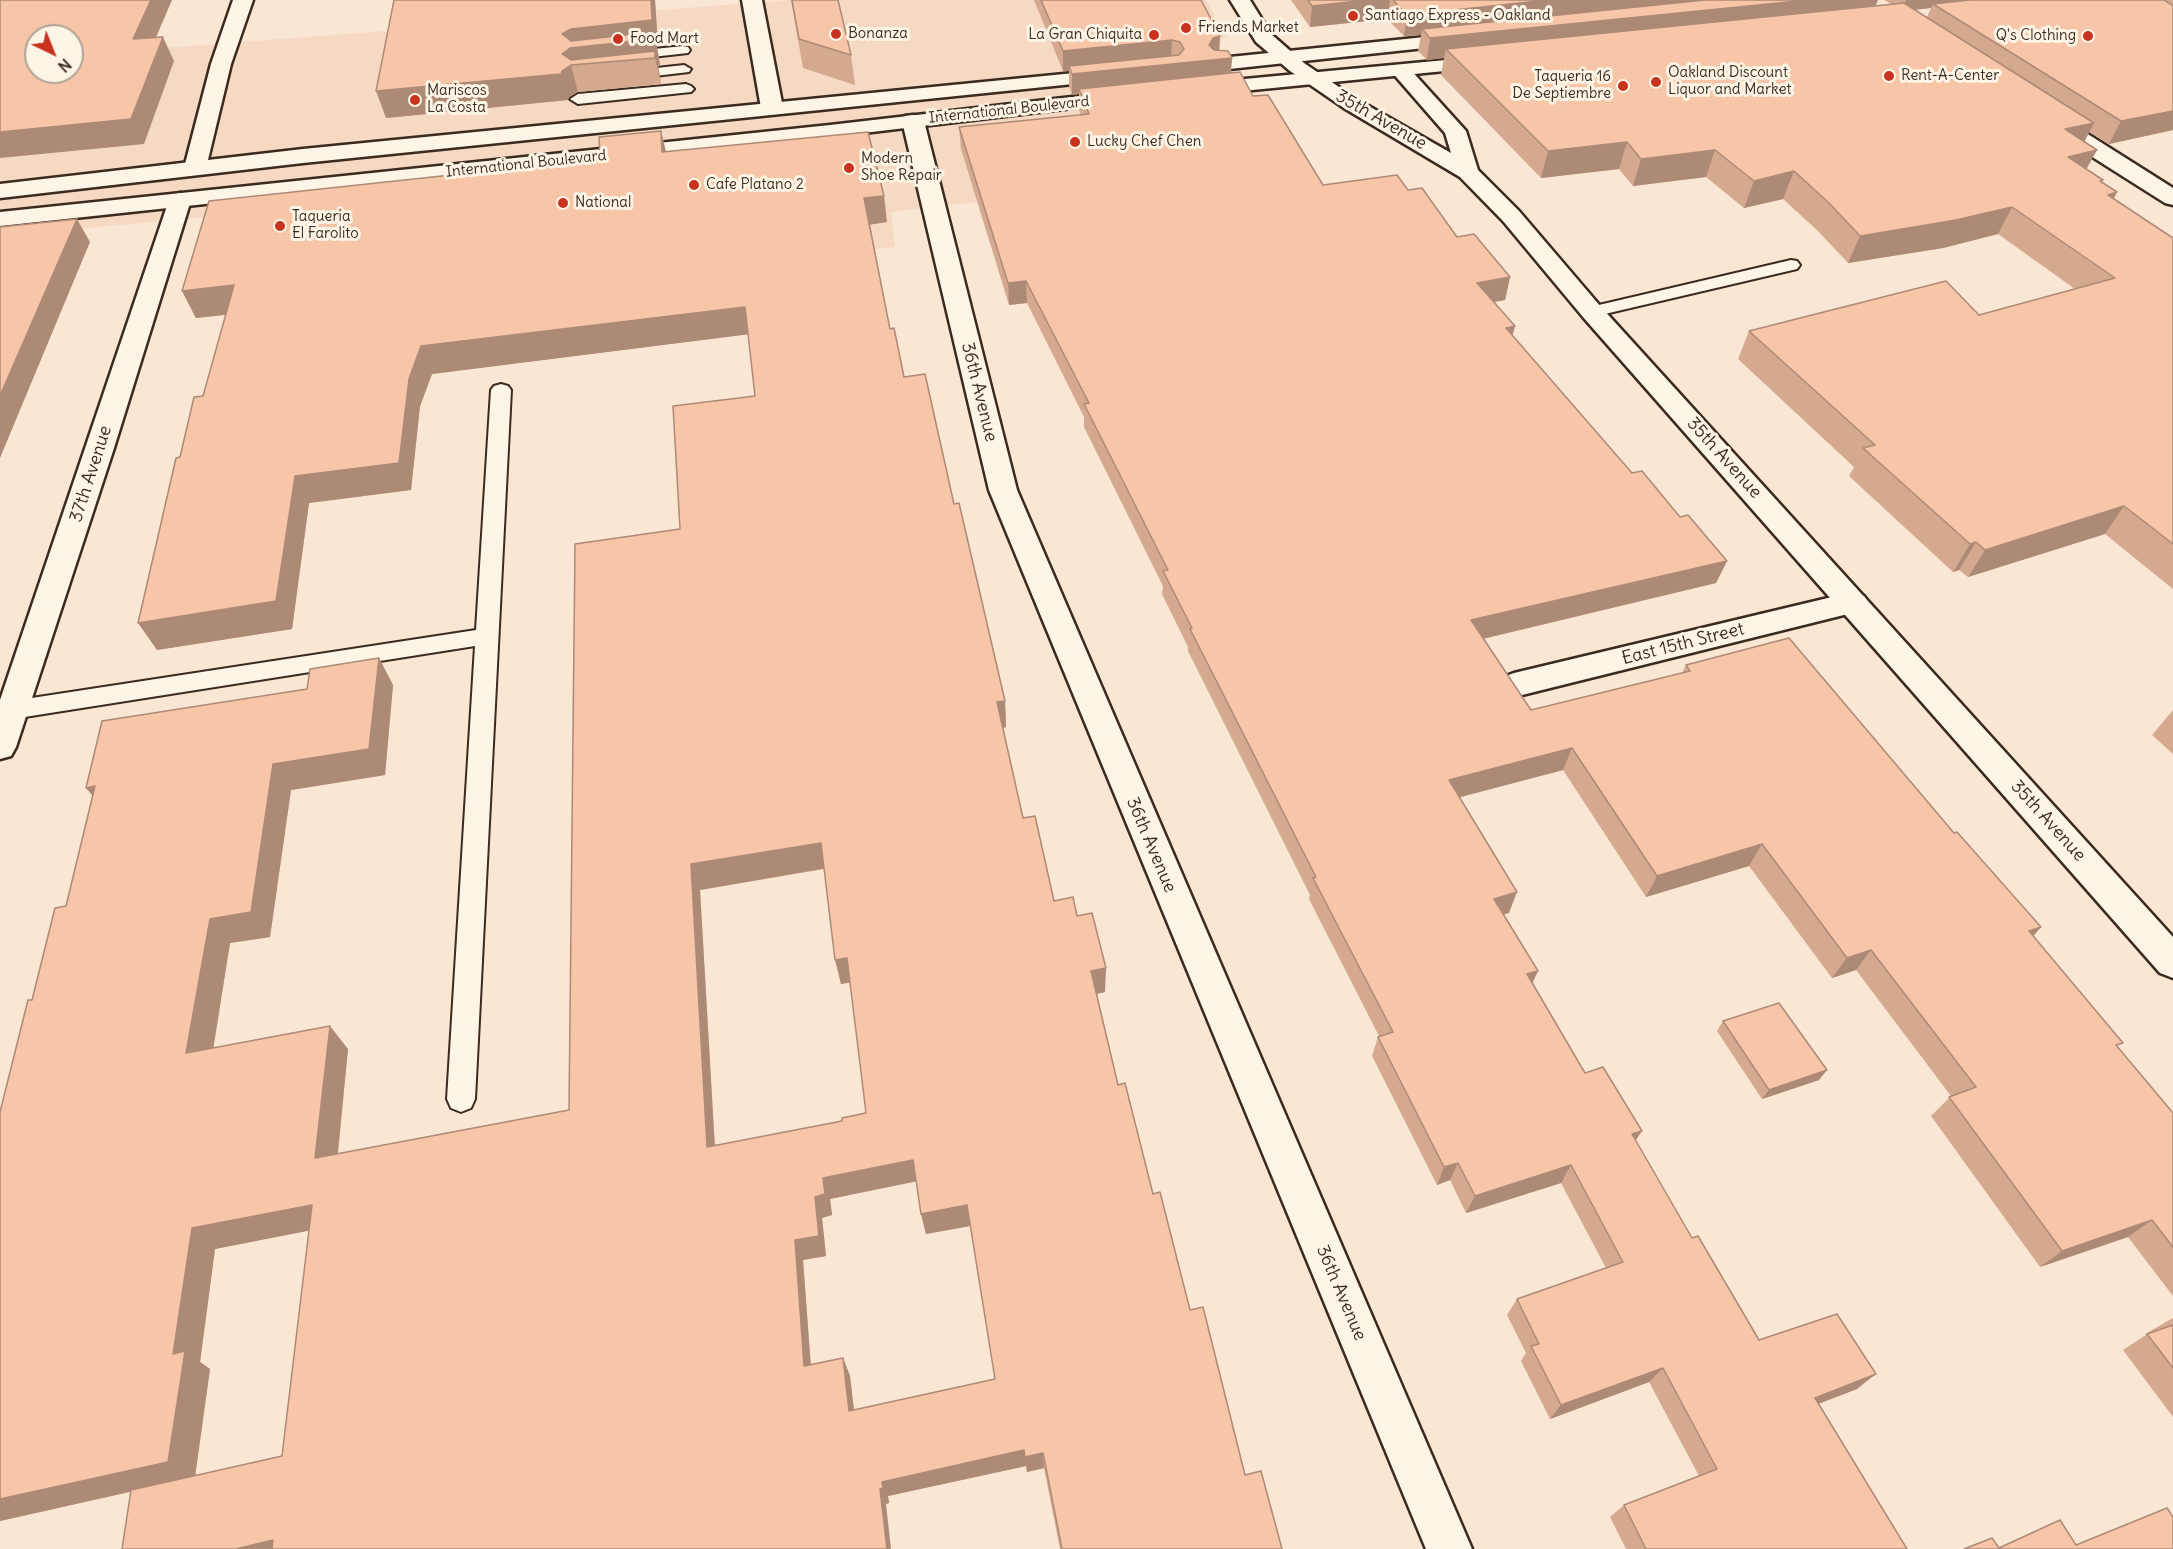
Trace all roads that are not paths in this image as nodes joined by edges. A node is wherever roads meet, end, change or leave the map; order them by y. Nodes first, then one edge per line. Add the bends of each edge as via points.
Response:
1 (243, 0) edge
2 (752, 0) edge
3 (1240, 0) edge
4 (1488, 36) edge
5 (683, 50) dead end
6 (613, 58) edge
7 (1285, 58) junction
8 (1506, 60) edge
9 (1204, 66) edge
10 (684, 69) dead end
11 (1401, 71) junction
12 (1134, 73) edge
13 (614, 76) edge
14 (1312, 79) junction
15 (686, 89) dead end
16 (1177, 91) edge
17 (1143, 95) edge
18 (578, 99) edge
19 (772, 108) junction
20 (2032, 108) edge
21 (913, 121) junction
22 (195, 168) junction
23 (1468, 172) junction
24 (0, 191) edge
25 (2173, 198) edge
26 (180, 200) junction
27 (0, 219) edge
28 (1791, 265) dead end
29 (1592, 312) junction
30 (501, 390) dead end
31 (1853, 603) junction
32 (488, 636) junction
33 (1514, 685) edge
34 (12, 710) junction
35 (0, 747) edge
36 (2173, 962) edge
37 (461, 1099) dead end
38 (1449, 1549) edge

1 - 22 main road via 221,64
2 - 19 main road
3 - 7 main road, 35th Avenue via 1263,38
4 - 7 main road
5 - 6 lane
7 - 9 main road
7 - 14 main road, 35th Avenue
8 - 11 main road
10 - 13 lane
11 - 14 main road
11 - 23 main road via 1455,131
12 - 19 main road, International Boulevard
14 - 16 main road
14 - 23 main road, 35th Avenue
15 - 18 lane
17 - 21 main road, International Boulevard
19 - 22 main road, International Boulevard
20 - 25 main road
21 - 26 main road, International Boulevard
21 - 38 main road, 36th Avenue via 1003,490
22 - 24 main road, International Boulevard
23 - 29 main road, 35th Avenue via 1511,216
26 - 27 main road, International Boulevard
26 - 34 main road, 37th Avenue
28 - 29 lane
29 - 31 main road, 35th Avenue
30 - 32 lane
31 - 33 main road, East 15th Street
31 - 36 main road, 35th Avenue
32 - 34 lane
32 - 37 lane
34 - 35 main road, 37th Avenue

